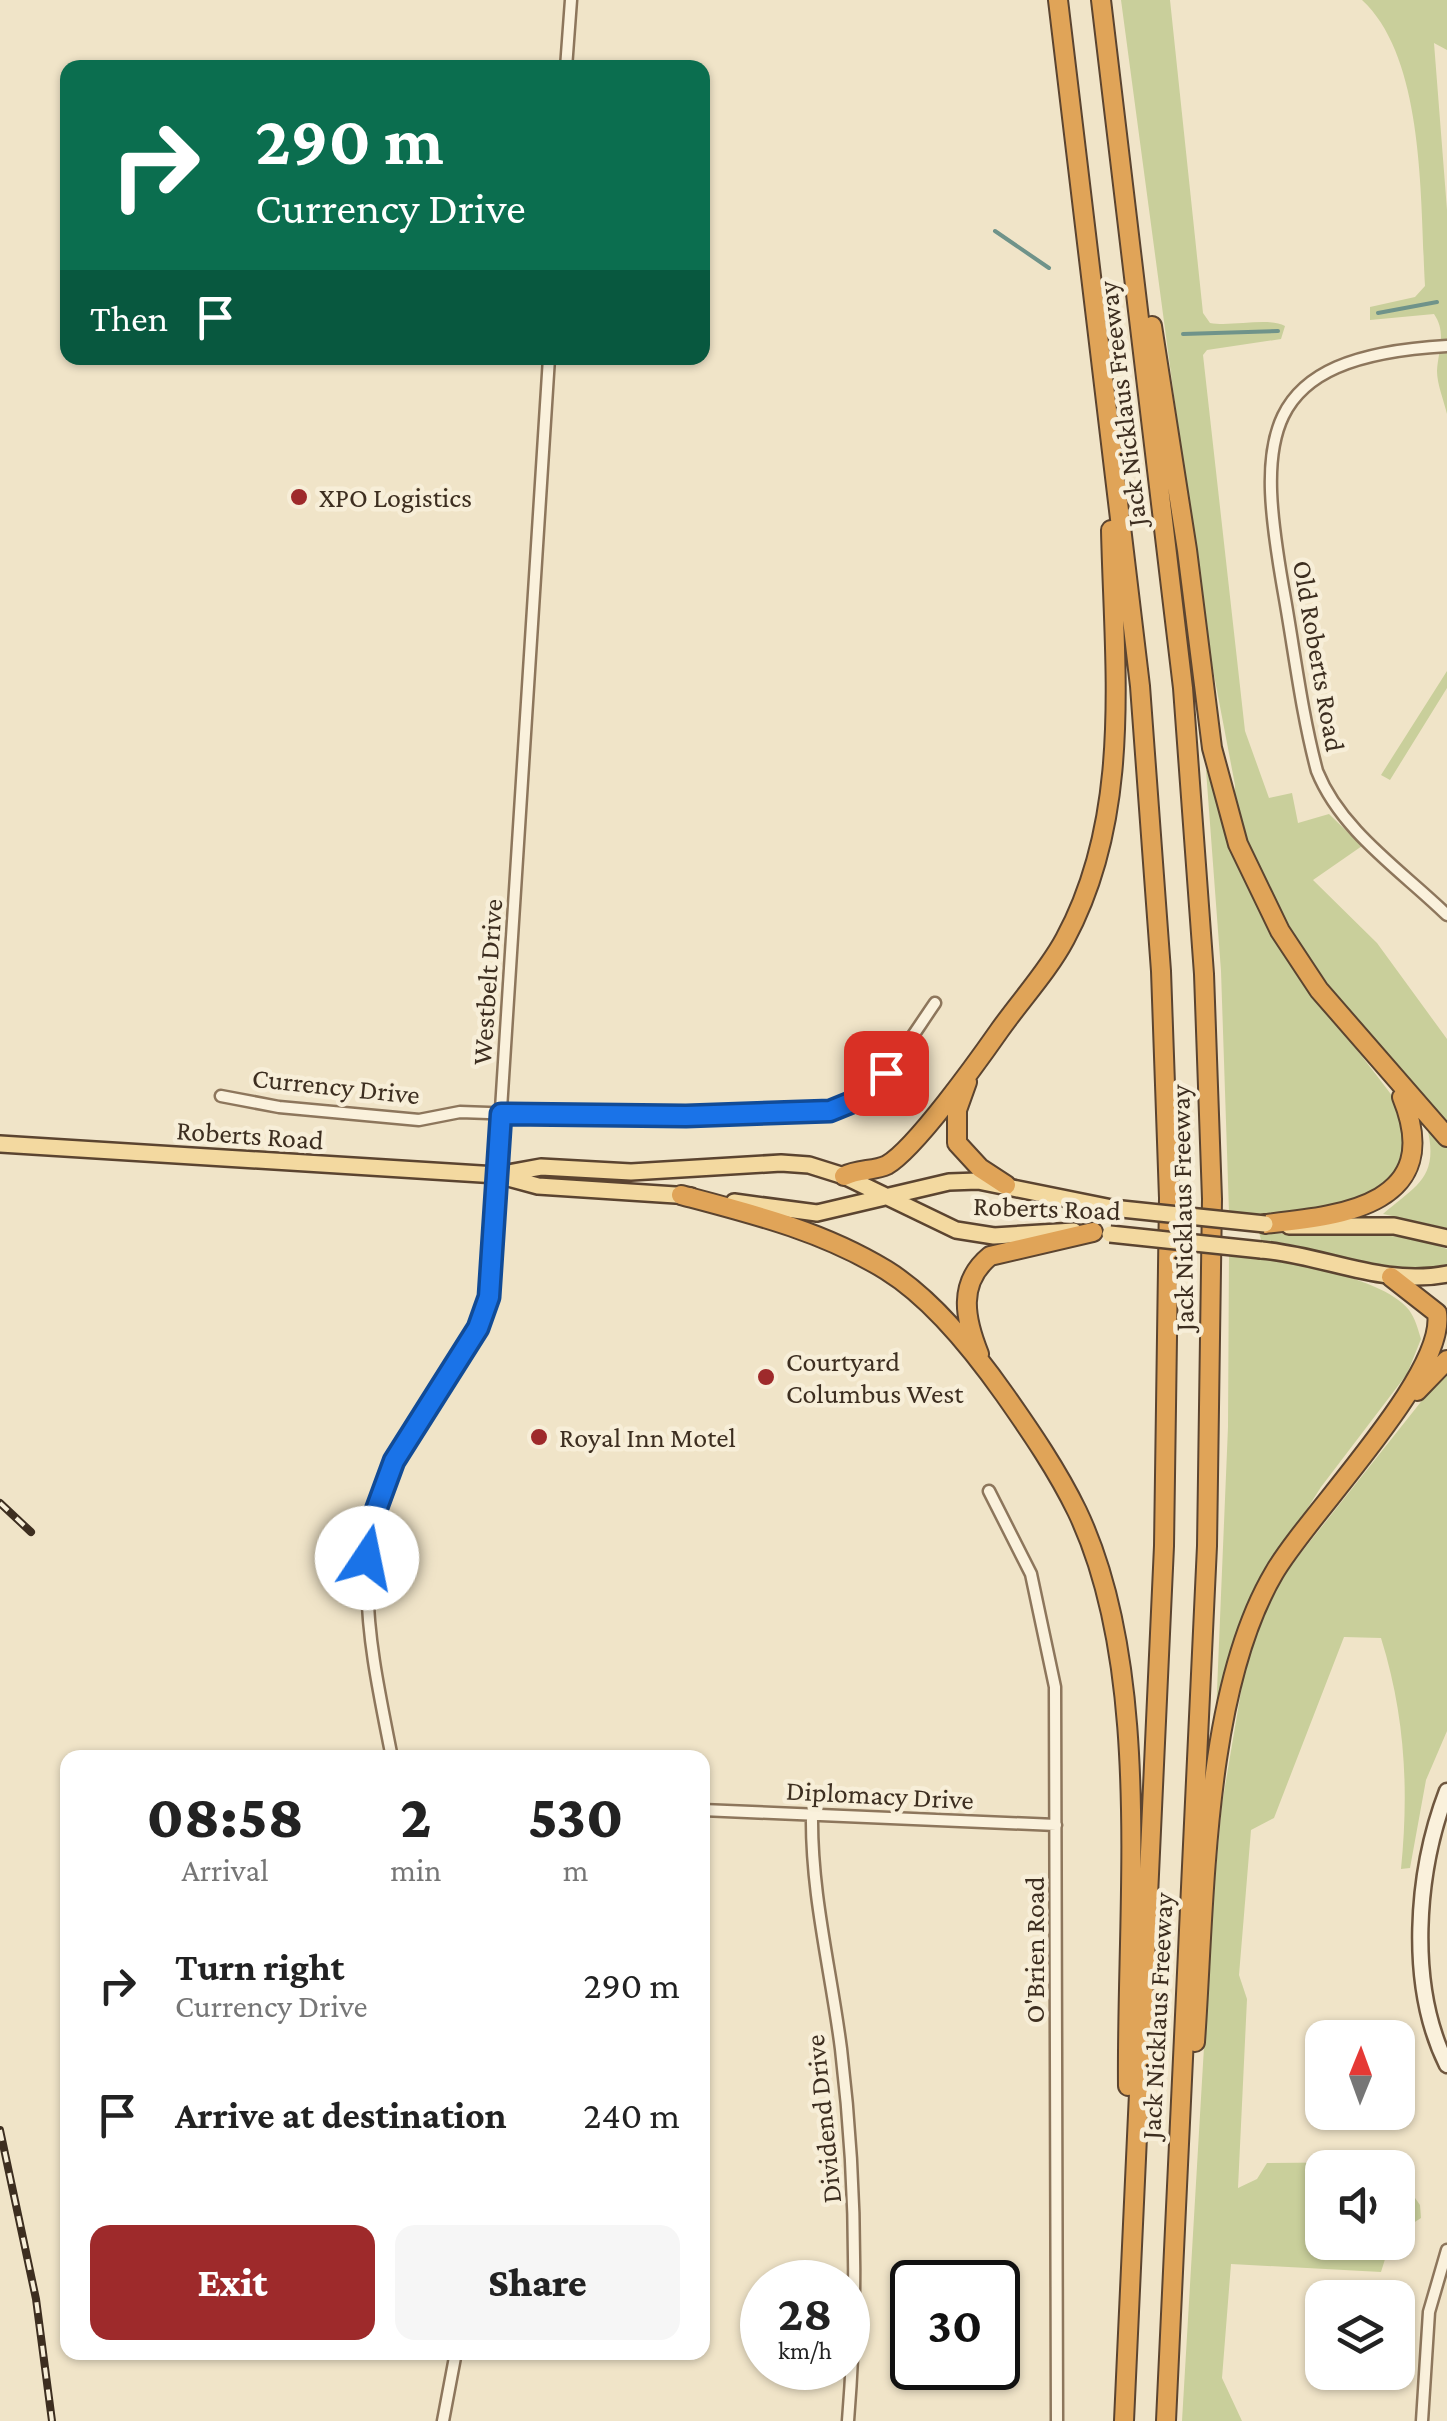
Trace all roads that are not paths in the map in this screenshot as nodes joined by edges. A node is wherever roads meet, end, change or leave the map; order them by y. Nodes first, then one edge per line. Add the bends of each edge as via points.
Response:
1 (571, 0) edge
2 (1058, 0) edge
3 (1101, 0) edge
4 (567, 60) edge
5 (1131, 242) junction
6 (1447, 346) edge
7 (549, 365) edge
8 (1110, 424) junction
9 (1447, 915) edge
10 (936, 1003) dead end
11 (1386, 1068) junction
12 (971, 1072) junction
13 (221, 1096) dead end
14 (501, 1114) junction
15 (1447, 1136) edge
16 (0, 1144) edge
17 (497, 1174) junction
18 (844, 1176) junction
19 (1006, 1185) junction
20 (681, 1195) junction
21 (888, 1198) junction
22 (1265, 1224) junction
23 (1102, 1233) junction
24 (1447, 1238) edge
25 (1447, 1274) edge
26 (1391, 1277) junction
27 (1447, 1360) edge
28 (982, 1363) junction
29 (1392, 1416) junction
30 (989, 1490) dead end
31 (390, 1750) edge
32 (1447, 1791) edge
33 (710, 1810) edge
34 (812, 1815) junction
35 (1056, 1826) junction
36 (1447, 2065) edge
37 (1179, 2135) junction
38 (1447, 2250) edge
39 (1131, 2261) junction
40 (1447, 2269) edge
41 (1436, 2281) junction
42 (454, 2360) edge
43 (443, 2421) edge
44 (848, 2421) edge
45 (1057, 2421) edge
46 (1124, 2421) edge
47 (1166, 2421) edge
48 (1422, 2421) edge

1 - 4 street
2 - 8 highway, Jack Nicklaus Freeway
3 - 5 highway, Jack Nicklaus Freeway
5 - 11 highway via 1152,329 1212,748 1230,815 1280,931 1319,990
5 - 37 highway, Jack Nicklaus Freeway via 1183,688 1212,1199 1207,1546
6 - 9 street, Old Roberts Road via 1368,355 1309,384 1283,416 1268,459 1272,524 1317,771 1352,826
7 - 14 street, Westbelt Drive
8 - 12 highway via 1116,688 1106,822 1064,942
8 - 39 highway, Jack Nicklaus Freeway via 1162,971 1169,1198 1164,1546
10 - 14 street, Currency Drive via 862,1098 830,1111
11 - 15 highway
11 - 22 highway via 1422,1136 1422,1160 1410,1184 1394,1199 1359,1212
12 - 18 highway via 885,1166
12 - 19 highway via 957,1110 956,1142
13 - 14 street, Currency Drive via 398,1120
14 - 17 street, Westbelt Drive
16 - 17 main road, Roberts Road
17 - 18 main road, Roberts Road via 541,1168 683,1172 781,1163
17 - 20 main road, Roberts Road via 538,1186
17 - 31 street, Westbelt Drive via 489,1297 478,1328 394,1461 371,1532 366,1620
18 - 21 main road, Roberts Road
19 - 21 main road, Roberts Road via 949,1182
19 - 22 main road, Roberts Road, bridge via 1112,1208
20 - 21 main road, Roberts Road via 817,1213
20 - 28 highway via 788,1222 888,1271
21 - 23 main road, Roberts Road via 975,1234
22 - 24 main road, Roberts Road via 1394,1226
23 - 26 main road, Roberts Road, bridge via 1304,1255
23 - 28 highway via 1006,1251 980,1264 966,1311
25 - 26 main road, Roberts Road
26 - 29 highway via 1432,1306 1439,1328 1430,1356
27 - 29 highway
28 - 39 highway via 1078,1512 1117,1646 1128,1786
29 - 37 highway via 1276,1569 1249,1624 1220,1758 1195,2049
30 - 35 street, O'Brien Road via 1031,1574 1051,1670
32 - 36 main road via 1426,1873 1422,1932 1426,1991
33 - 34 street, Diplomacy Drive
34 - 35 street, Diplomacy Drive
34 - 44 street, Dividend Drive via 814,1897 840,2048 856,2228
35 - 45 street, O'Brien Road
37 - 47 highway, Jack Nicklaus Freeway
38 - 41 street
39 - 46 highway, Jack Nicklaus Freeway
40 - 41 street
41 - 48 street
42 - 43 street

